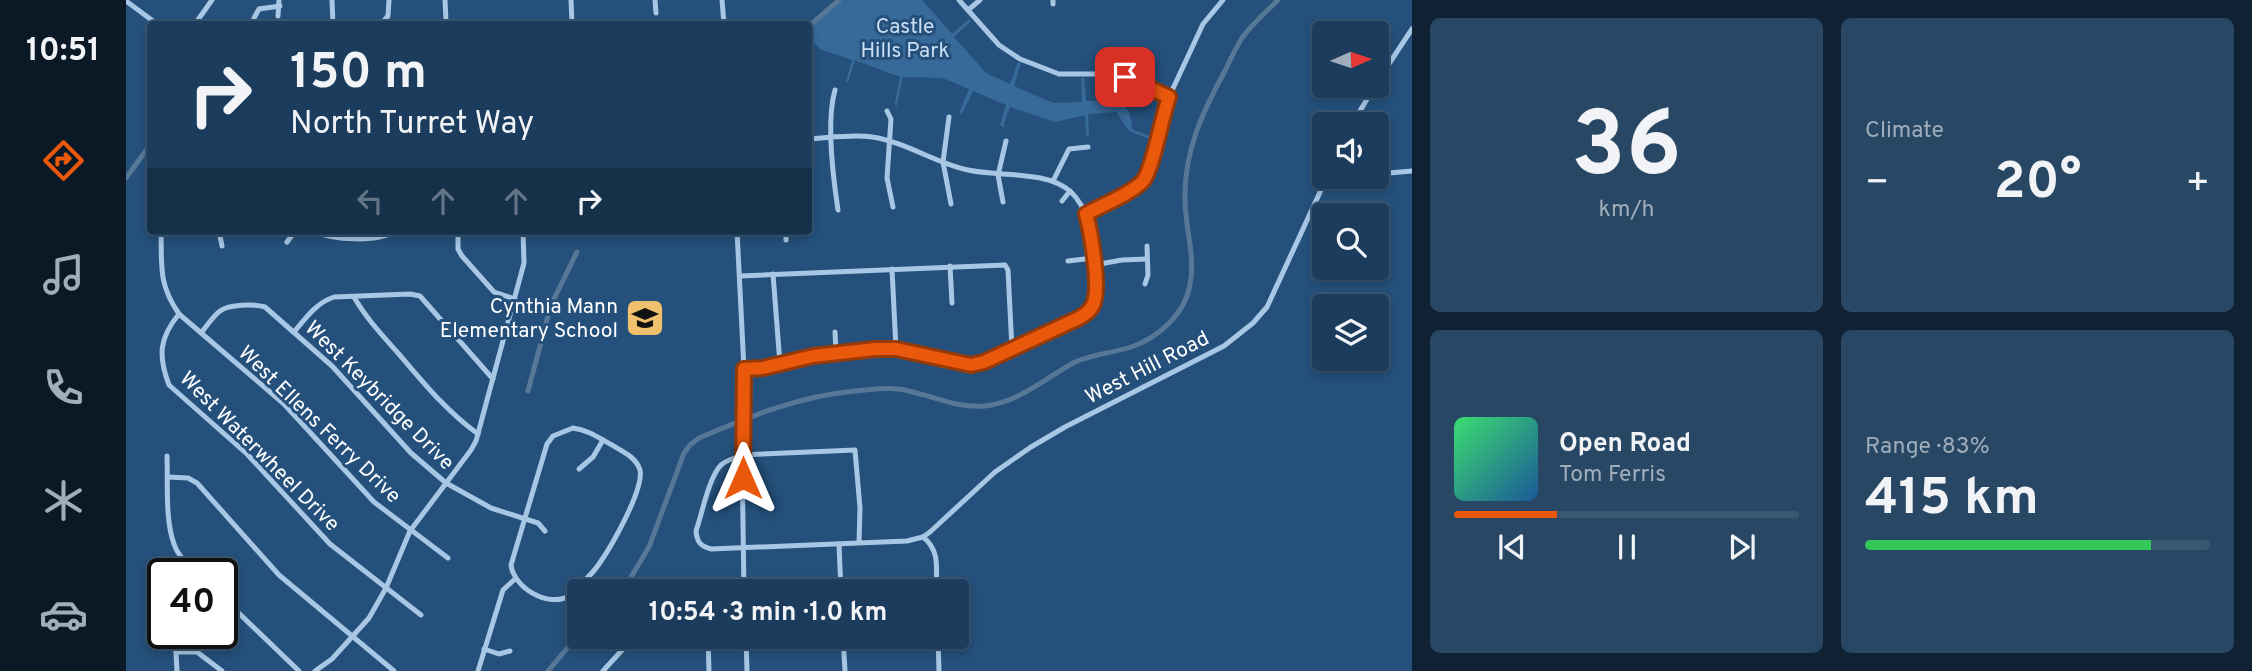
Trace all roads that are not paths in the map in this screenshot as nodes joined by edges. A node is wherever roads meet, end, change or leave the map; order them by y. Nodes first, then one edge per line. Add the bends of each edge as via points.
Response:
1 (212, 0) edge
2 (332, 0) edge
3 (389, 0) edge
4 (445, 0) edge
5 (571, 0) edge
6 (655, 0) edge
7 (722, 0) edge
8 (959, 0) edge
9 (980, 0) edge
10 (126, 1) edge
11 (1221, 1) edge
12 (279, 3) edge
13 (968, 10) junction
14 (656, 13) dead end
15 (278, 16) dead end
16 (153, 21) edge
17 (197, 21) edge
18 (254, 21) edge
19 (333, 21) edge
20 (384, 21) edge
21 (446, 21) dead end
22 (572, 21) edge
23 (723, 21) edge
24 (1412, 29) edge
25 (1120, 53) dead end
26 (1390, 63) edge
27 (1115, 74) junction
28 (835, 90) dead end
29 (1169, 97) junction
30 (887, 111) dead end
31 (950, 117) dead end
32 (832, 138) junction
33 (812, 139) edge
34 (889, 141) junction
35 (1006, 141) dead end
36 (1088, 146) dead end
37 (943, 162) junction
38 (1412, 171) edge
39 (1389, 173) edge
40 (998, 175) junction
41 (1053, 181) junction
42 (1321, 189) edge
43 (1070, 191) junction
44 (1062, 201) dead end
45 (1003, 202) dead end
46 (951, 204) dead end
47 (893, 207) dead end
48 (838, 210) dead end
49 (1086, 214) junction
50 (161, 235) edge
51 (220, 235) edge
52 (292, 235) edge
53 (326, 235) edge
54 (387, 235) edge
55 (458, 235) edge
56 (523, 235) edge
57 (737, 235) edge
58 (786, 235) edge
59 (786, 240) dead end
60 (286, 242) dead end
61 (222, 246) dead end
62 (1147, 246) dead end
63 (1147, 259) junction
64 (1069, 261) dead end
65 (1093, 262) junction
66 (950, 266) junction
67 (892, 269) junction
68 (773, 274) junction
69 (740, 276) junction
70 (1145, 284) dead end
71 (354, 297) junction
72 (515, 299) junction
73 (951, 303) dead end
74 (179, 314) junction
75 (201, 332) junction
76 (294, 332) junction
77 (835, 332) dead end
78 (896, 349) junction
79 (1012, 349) junction
80 (836, 353) junction
81 (780, 364) junction
82 (744, 369) junction
83 (493, 379) junction
84 (478, 434) junction
85 (603, 440) junction
86 (742, 455) junction
87 (167, 456) dead end
88 (579, 469) dead end
89 (168, 478) junction
90 (446, 483) junction
91 (525, 518) junction
92 (410, 531) junction
93 (545, 531) dead end
94 (923, 537) junction
95 (859, 543) junction
96 (839, 544) junction
97 (743, 548) junction
98 (182, 558) edge
99 (448, 558) dead end
100 (515, 579) junction
101 (744, 579) edge
102 (840, 579) edge
103 (936, 579) edge
104 (386, 588) junction
105 (238, 612) edge
106 (421, 615) dead end
107 (355, 636) junction
108 (176, 649) edge
109 (484, 649) junction
110 (623, 649) edge
111 (708, 649) edge
112 (746, 649) edge
113 (844, 649) edge
114 (938, 649) edge
115 (510, 651) dead end
116 (176, 652) junction
117 (177, 671) edge
118 (222, 671) edge
119 (299, 671) edge
120 (315, 671) edge
121 (394, 671) edge
122 (478, 671) edge
123 (604, 671) edge
124 (709, 671) edge
125 (747, 671) edge
126 (845, 671) edge
127 (939, 671) edge

1 - 17 street
2 - 19 street
3 - 20 street
4 - 21 street
5 - 22 street
6 - 14 street
7 - 23 street
8 - 13 street
9 - 13 street
10 - 16 street
11 - 29 street via 1203,24
12 - 15 street
12 - 18 street via 259,9
13 - 27 street via 1006,51 1048,71
24 - 26 street
25 - 27 street
27 - 29 street
28 - 32 street via 830,105
29 - 49 street via 1148,181
30 - 34 street
31 - 37 street
32 - 33 street
32 - 34 street via 861,136
32 - 48 street
34 - 37 street
34 - 47 street via 887,178
35 - 40 street
36 - 41 street via 1069,149
37 - 40 street
37 - 46 street
38 - 39 street
40 - 41 street
40 - 45 street
41 - 43 street
42 - 94 street, West Hill Road via 1267,307 1253,323 1224,346 1031,447 995,472
43 - 44 street
43 - 49 street
49 - 65 street
50 - 74 street, West Ellens Ferry Drive via 163,284
51 - 61 street
52 - 60 street
53 - 54 street via 338,239
55 - 72 street via 462,256 494,292
56 - 72 street via 524,263
57 - 69 street
58 - 59 street
62 - 63 street
63 - 65 street
63 - 70 street
64 - 65 street
65 - 79 street via 1095,302 1090,310
66 - 67 street
66 - 73 street
66 - 79 street via 1005,265
67 - 68 street
67 - 78 street
68 - 69 street
68 - 81 street
69 - 82 street
71 - 76 street via 323,300
71 - 83 street via 420,296
71 - 84 street via 363,315 436,398
72 - 83 street
74 - 75 street, West Ellens Ferry Drive
74 - 104 street, West Waterwheel Drive via 163,339 169,385 247,454 330,544
75 - 76 street, West Keybridge Drive via 219,311 259,306
75 - 92 street, West Ellens Ferry Drive via 284,404 349,477
76 - 90 street, West Keybridge Drive
77 - 80 street
78 - 79 street via 971,365
78 - 80 street
80 - 81 street
81 - 82 street
82 - 86 street
83 - 84 street
84 - 90 street
85 - 88 street
85 - 91 street via 573,428 553,436
85 - 100 street via 628,454 639,468 639,486 618,534 597,566 563,600 531,592
86 - 95 street via 855,450
86 - 97 street
86 - 97 street via 715,474 696,531 702,547
87 - 89 street
89 - 98 street via 170,531
89 - 107 street via 197,482 279,575
90 - 91 street, West Keybridge Drive via 491,508
90 - 92 street
91 - 93 street, West Keybridge Drive
91 - 100 street via 511,565
92 - 99 street, West Ellens Ferry Drive
92 - 104 street
94 - 95 street
94 - 103 street via 936,551
95 - 96 street
96 - 97 street
96 - 102 street
97 - 101 street
100 - 109 street via 503,590
104 - 106 street, West Waterwheel Drive
104 - 107 street
105 - 119 street
107 - 120 street
107 - 121 street
108 - 116 street
109 - 115 street via 499,654
109 - 122 street
110 - 123 street
111 - 124 street
112 - 125 street
113 - 126 street
114 - 127 street
116 - 117 street
116 - 118 street via 197,652

